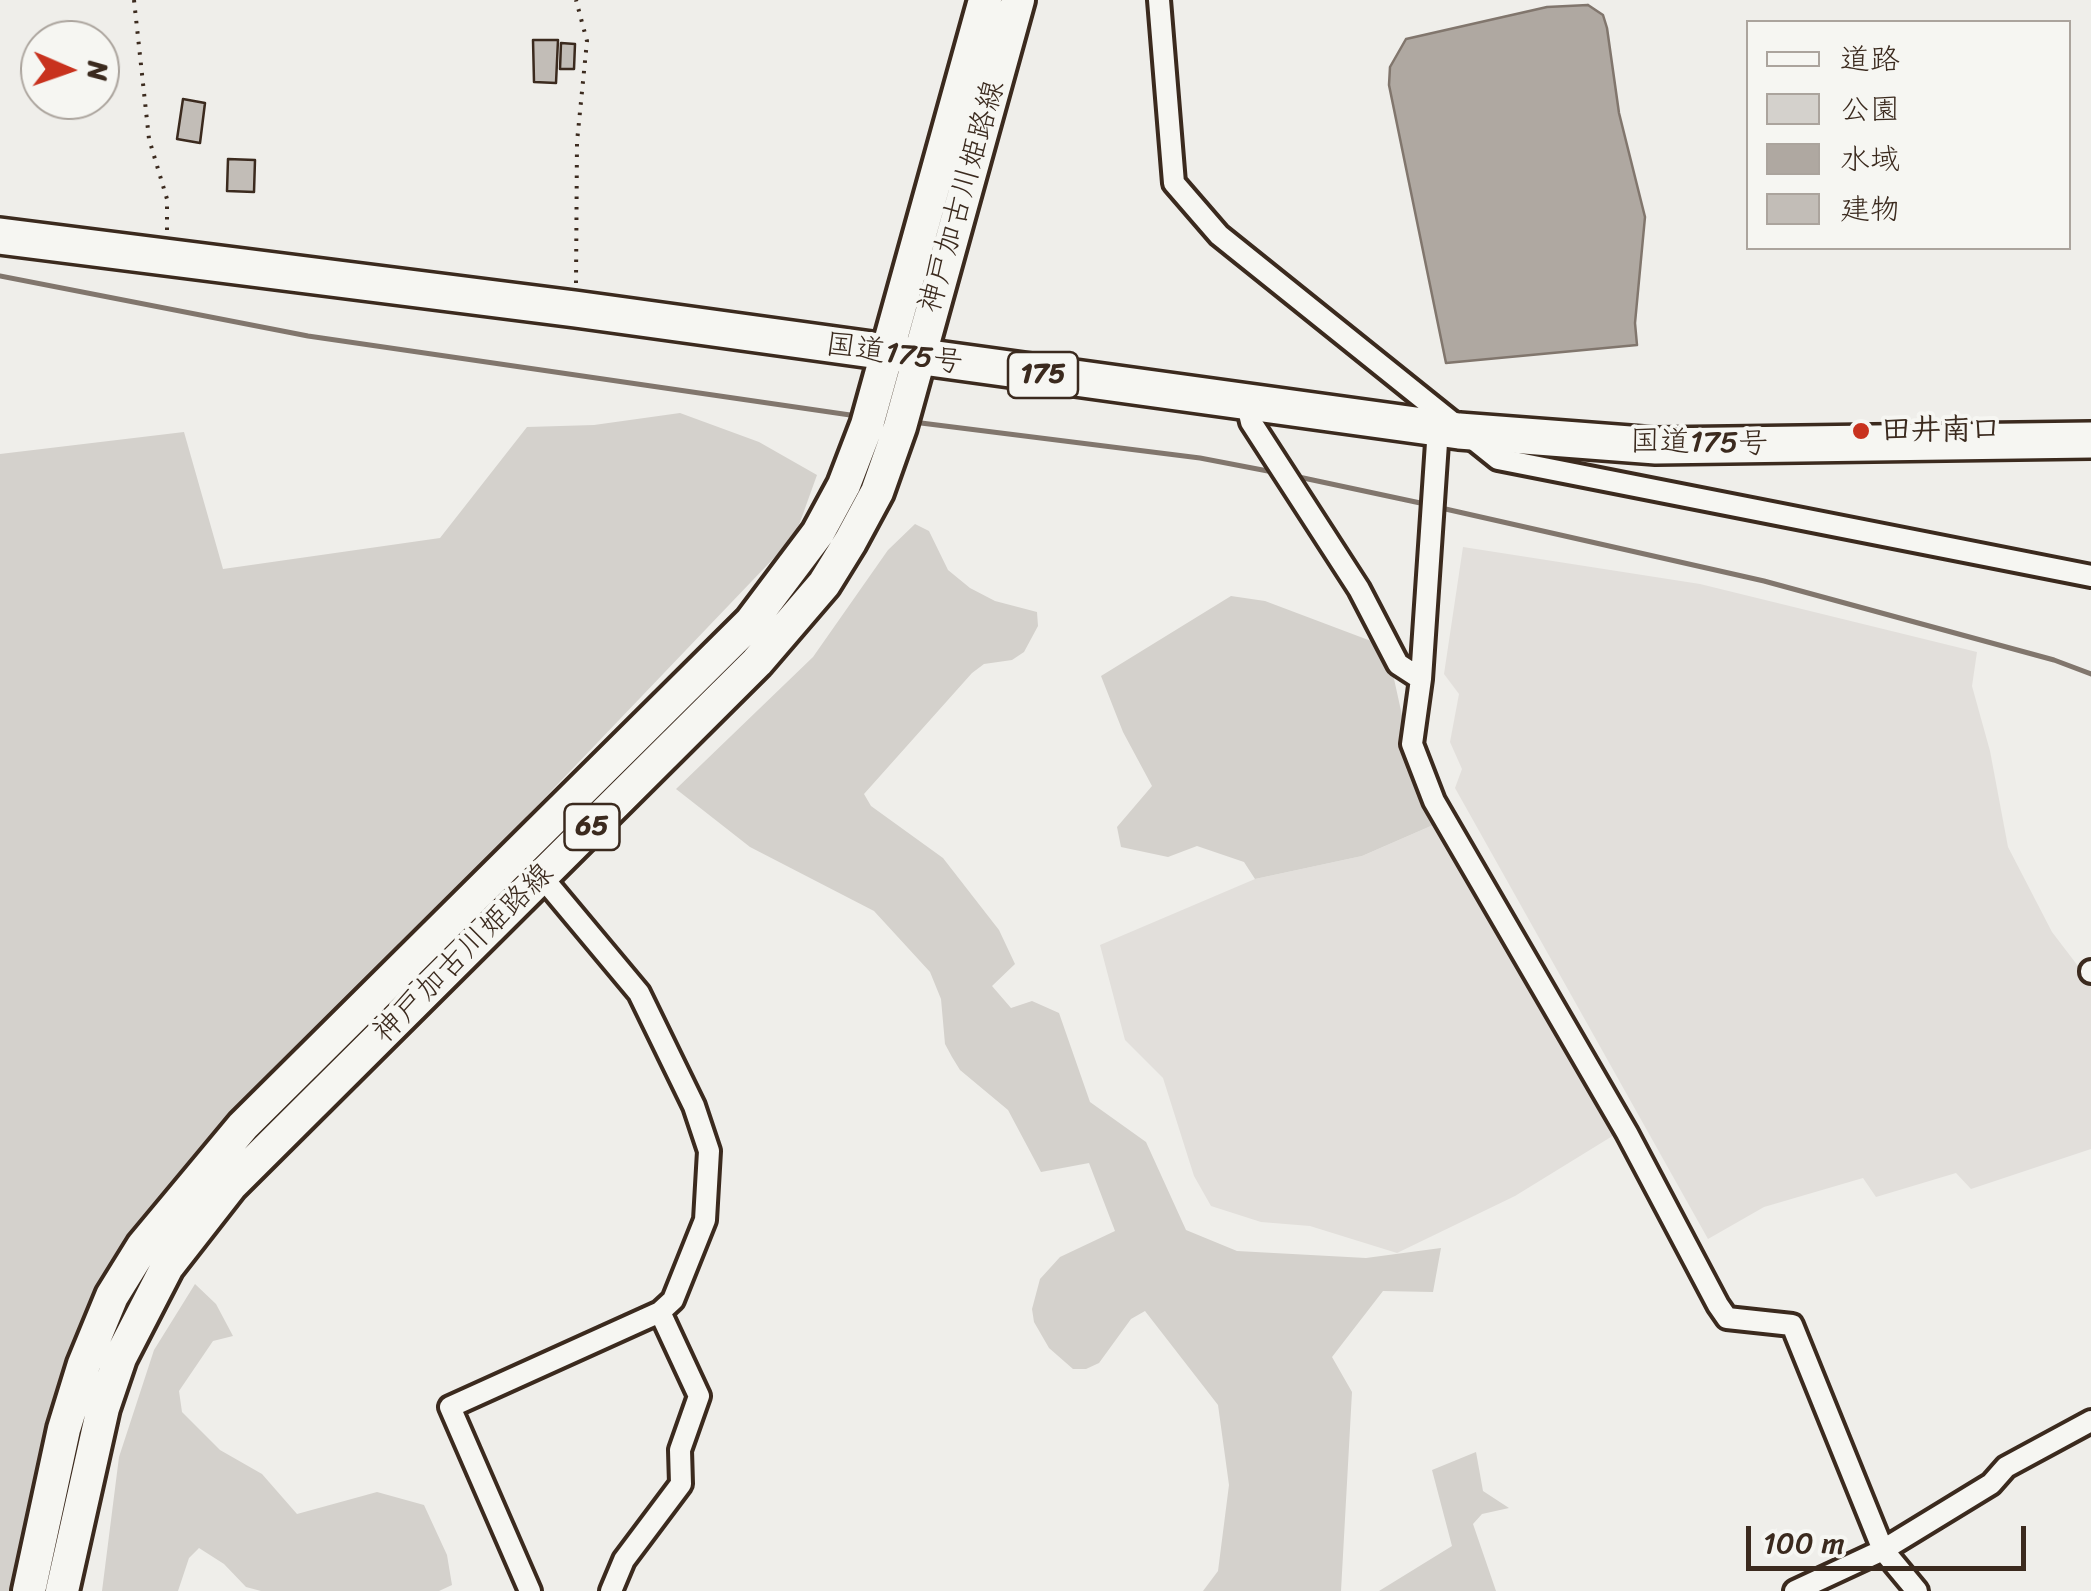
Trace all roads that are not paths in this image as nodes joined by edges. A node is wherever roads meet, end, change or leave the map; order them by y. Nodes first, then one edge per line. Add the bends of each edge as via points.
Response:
1 (984, 0) edge
2 (1018, 0) edge
3 (1158, 0) edge
4 (0, 236) edge
5 (901, 357) junction
6 (1246, 400) junction
7 (1448, 429) junction
8 (2091, 440) edge
9 (2091, 576) edge
10 (1421, 680) junction
11 (542, 877) junction
12 (660, 1312) junction
13 (2091, 1421) edge
14 (1883, 1550) junction
15 (30, 1591) edge
16 (62, 1591) edge
17 (530, 1591) edge
18 (611, 1591) edge
19 (1795, 1591) edge
20 (1917, 1591) edge

1 - 5 main road, 神戸加古川姫路線 / 65
2 - 5 main road, 神戸加古川姫路線 / 65
3 - 7 street via 1174,182 1219,235 1434,404
4 - 5 highway, 国道175号 / 175 via 576,308
5 - 6 highway, 国道175号 / 175
5 - 11 main road, 神戸加古川姫路線 / 65 via 877,492 824,584 757,662
5 - 15 main road, 神戸加古川姫路線 / 65 via 818,533 751,622 243,1126 143,1246 112,1296 84,1364
6 - 7 highway, 国道175号 / 175
6 - 10 street via 1250,422 1360,588 1398,664
7 - 8 highway, 国道175号 / 175 via 1656,446
7 - 9 street via 1498,459
7 - 10 street
10 - 14 street via 1412,744 1434,801 1618,1116 1718,1305 1728,1318 1792,1325
11 - 12 street via 639,993 709,1151 705,1220 673,1300
11 - 16 main road, 神戸加古川姫路線 / 65 via 231,1186 167,1266 120,1358 103,1408
12 - 17 street via 450,1407
12 - 18 street via 698,1396 680,1450 680,1484 624,1560
13 - 14 street via 2006,1467 1990,1484
14 - 19 street
14 - 20 street

